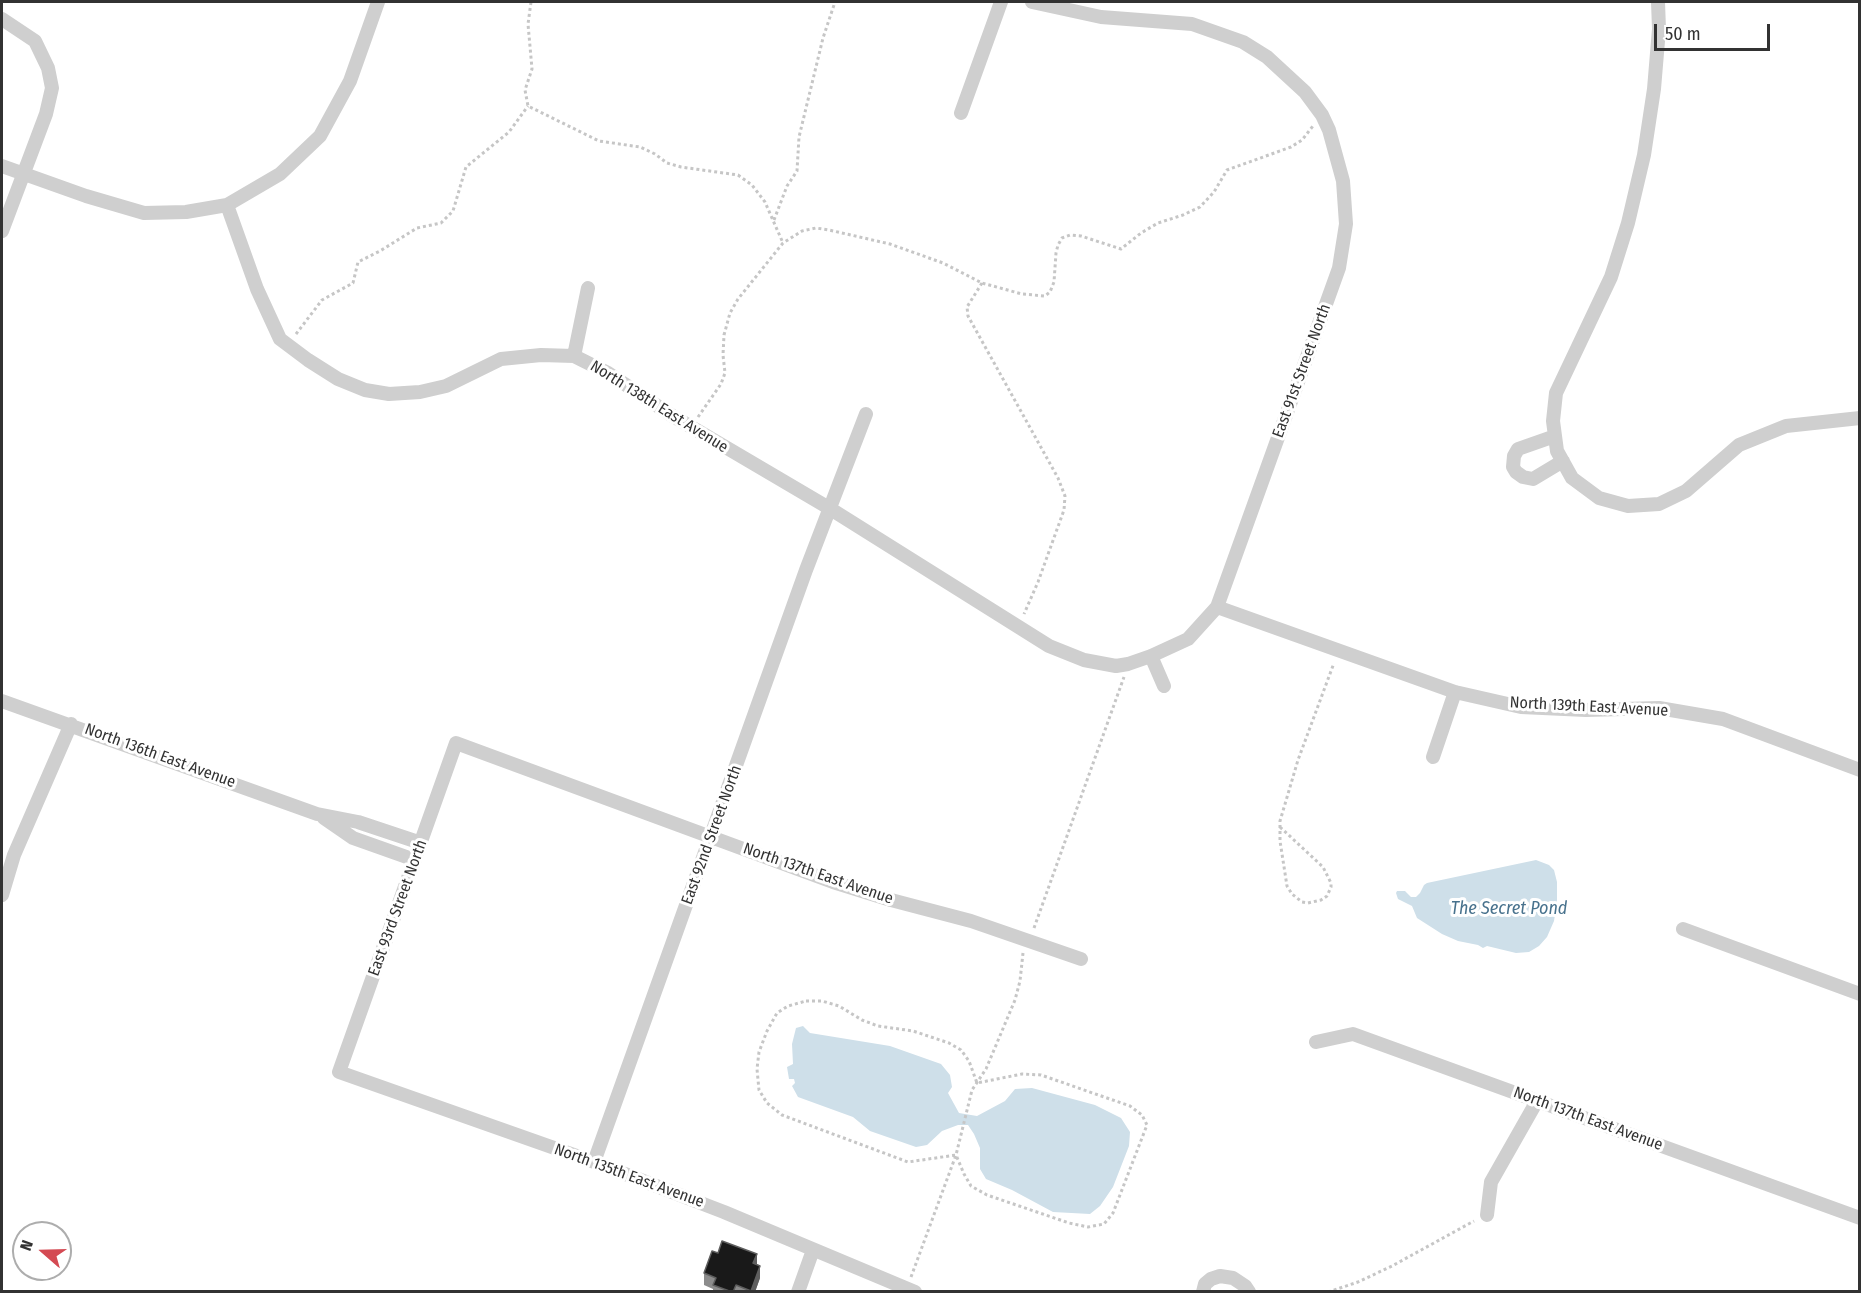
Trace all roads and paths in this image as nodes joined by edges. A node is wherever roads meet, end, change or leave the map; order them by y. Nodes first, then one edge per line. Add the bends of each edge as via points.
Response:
1 (378, 2) edge
2 (531, 2) edge
3 (835, 2) edge
4 (1000, 2) edge
5 (1032, 2) edge
6 (1658, 2) edge
7 (2, 19) edge
8 (528, 106) junction
9 (961, 113) dead end
10 (1322, 116) junction
11 (2, 166) edge
12 (23, 174) junction
13 (227, 205) junction
14 (774, 219) junction
15 (2, 231) edge
16 (783, 243) junction
17 (981, 283) junction
18 (588, 288) dead end
19 (288, 346) junction
20 (574, 356) junction
21 (866, 414) dead end
22 (1860, 418) edge
23 (692, 427) junction
24 (1555, 436) junction
25 (1560, 456) junction
26 (830, 508) junction
27 (1217, 607) junction
28 (1018, 627) junction
29 (1338, 650) junction
30 (1151, 656) junction
31 (1128, 664) junction
32 (1164, 686) dead end
33 (1455, 692) junction
34 (2, 700) edge
35 (70, 724) junction
36 (456, 743) joint
37 (1433, 758) dead end
38 (1860, 770) edge
39 (317, 814) junction
40 (1280, 826) junction
41 (712, 837) junction
42 (421, 843) junction
43 (415, 860) junction
44 (2, 895) edge
45 (1683, 928) dead end
46 (1027, 940) junction
47 (1081, 959) dead end
48 (1860, 994) edge
49 (1316, 1042) dead end
50 (339, 1072) joint
51 (977, 1083) junction
52 (1537, 1101) junction
53 (956, 1155) junction
54 (594, 1162) junction
55 (1487, 1215) joint
56 (1860, 1218) edge
57 (813, 1250) junction
58 (911, 1290) edge
59 (798, 1292) edge
60 (1203, 1292) edge
61 (1249, 1292) edge
62 (1328, 1292) edge

1 - 13 street via 350,81 320,136 280,174
2 - 8 path via 528,24 532,69 525,90
3 - 14 path via 799,137 797,171
4 - 9 street
5 - 10 street via 1101,17 1192,24 1243,42 1287,73
6 - 24 street via 1654,89 1631,212 1611,277 1556,393
7 - 12 street via 35,41 48,68 52,88
8 - 14 path via 599,141 640,147 681,167 738,175 752,185
8 - 19 path via 509,132 466,167 453,211 441,223 417,228 358,262 353,283 322,300
10 - 17 path via 1302,140 1227,170 1200,207 1158,223 1121,249 1081,236 1062,238 1056,253 1054,282 1045,296
10 - 27 street, East 91st Street North via 1343,181 1346,224 1339,268
11 - 12 street
12 - 13 street via 144,213 186,212
12 - 15 street
13 - 19 street, North 138th East Avenue via 257,289 280,339
14 - 16 path
16 - 17 path via 802,231 829,230 916,252
16 - 23 path via 730,313 723,345 726,373
17 - 28 path via 967,307 970,319 1065,496 1046,561
18 - 20 street
19 - 20 street, North 138th East Avenue via 338,379 389,394 446,386 501,359
20 - 23 street, North 138th East Avenue
21 - 26 street, East 92nd Street North
22 - 25 street via 1786,426 1739,445 1686,491 1659,504 1628,506 1599,498 1572,478
23 - 26 street, North 138th East Avenue
24 - 25 street
24 - 25 street via 1518,449 1513,466 1521,476 1533,479
26 - 28 street, North 138th East Avenue
26 - 41 street, East 92nd Street North
27 - 29 street, North 139th East Avenue
27 - 30 street, North 138th East Avenue via 1188,639
28 - 31 street, North 138th East Avenue via 1049,646 1084,660 1116,666
29 - 33 street, North 139th East Avenue
29 - 40 path via 1294,771
30 - 31 street, North 138th East Avenue
30 - 32 street
31 - 46 path
33 - 37 street
33 - 38 street, North 139th East Avenue via 1521,707 1659,708 1723,719
34 - 35 street, North 136th East Avenue
35 - 39 street, North 136th East Avenue
35 - 44 street via 14,855
36 - 41 street, North 137th East Avenue
36 - 42 street, East 93rd Street North
39 - 42 street, North 136th East Avenue via 358,822
39 - 43 street, North 136th East Avenue via 353,838
40 - 40 path via 1287,886 1302,902 1321,900 1331,887 1326,872
41 - 46 street, North 137th East Avenue via 833,882
41 - 54 street, East 92nd Street North
42 - 43 street, East 93rd Street North
43 - 50 street, East 93rd Street North
45 - 48 street
46 - 47 street, North 137th East Avenue
46 - 51 path via 1015,1000
49 - 52 street, North 137th East Avenue via 1353,1034
50 - 54 street, North 135th East Avenue
51 - 53 path
51 - 53 path via 1022,1074 1041,1075 1130,1106 1147,1125 1144,1137 1113,1213 1104,1224 1088,1227 979,1191 963,1174
51 - 53 path via 969,1061 949,1043 913,1031 878,1026 822,1000 788,1006 777,1013 759,1052 759,1090 767,1103 782,1114 908,1162
52 - 55 street via 1491,1182
52 - 56 street, North 137th East Avenue
53 - 58 path
54 - 57 street, North 135th East Avenue
55 - 62 path via 1392,1266
57 - 58 street, North 135th East Avenue
57 - 59 street
60 - 61 street via 1205,1284 1220,1276 1233,1278

